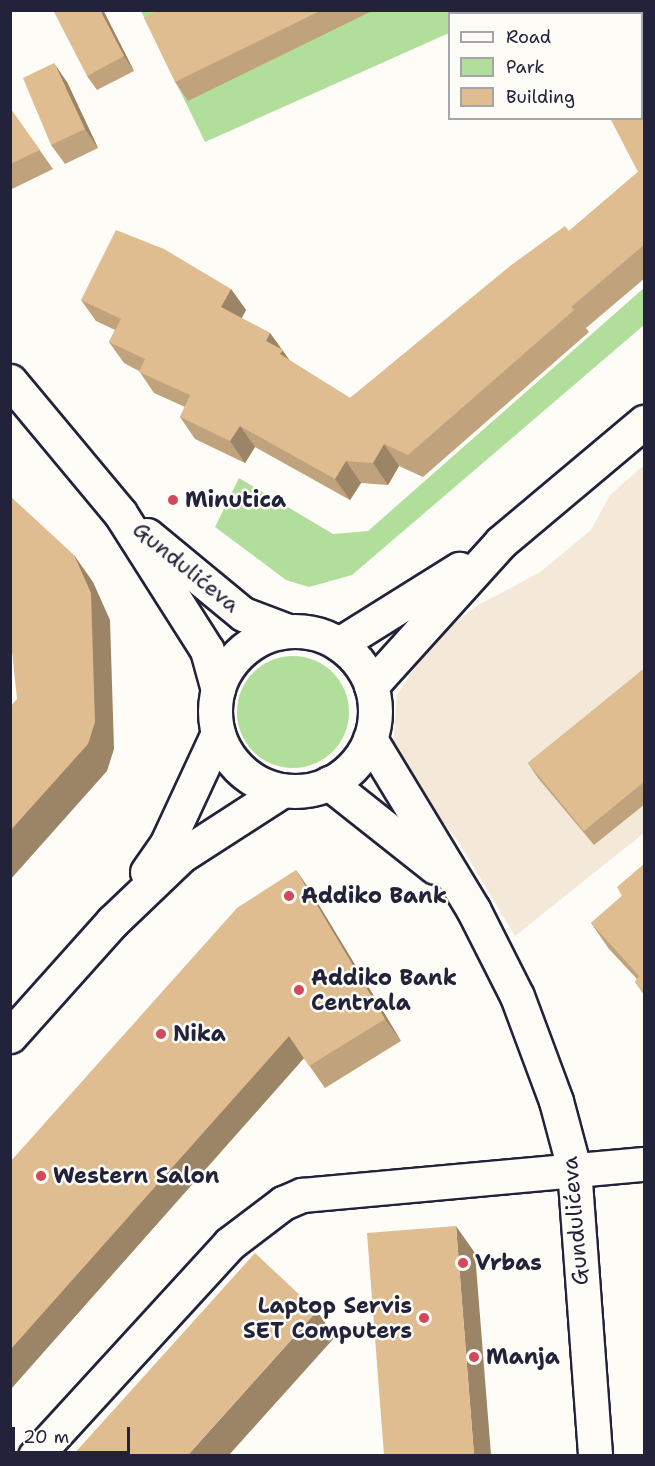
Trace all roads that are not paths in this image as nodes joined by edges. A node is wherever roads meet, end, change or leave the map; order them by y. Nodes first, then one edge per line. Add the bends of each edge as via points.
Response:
1 (10, 381) edge
2 (645, 422) edge
3 (120, 513) junction
4 (501, 542) junction
5 (288, 631) junction
6 (339, 644) junction
7 (371, 686) junction
8 (218, 690) junction
9 (218, 733) junction
10 (370, 739) junction
11 (329, 783) junction
12 (282, 790) junction
13 (466, 898) junction
14 (112, 922) junction
15 (10, 1036) edge
16 (645, 1164) edge
17 (574, 1168) junction
18 (35, 1455) edge
19 (595, 1455) edge

1 - 3 street, Gundulićeva
2 - 4 street
3 - 5 street, Gundulićeva via 243,614
3 - 8 street, Gundulićeva via 207,650
4 - 6 street
4 - 7 street
5 - 6 street
5 - 8 street via 264,638 239,654
6 - 7 street via 358,660
7 - 10 street via 375,704
8 - 9 street
9 - 12 street via 243,772
9 - 14 street via 167,843
10 - 11 street via 354,766
10 - 13 street, Gundulićeva
11 - 12 street
11 - 13 street, Gundulićeva via 408,840
12 - 14 street via 181,856
13 - 17 street, Gundulićeva via 521,1006
14 - 15 street
16 - 17 street
17 - 18 street via 349,1194 302,1195 283,1203 229,1244
17 - 19 street, Gundulićeva

